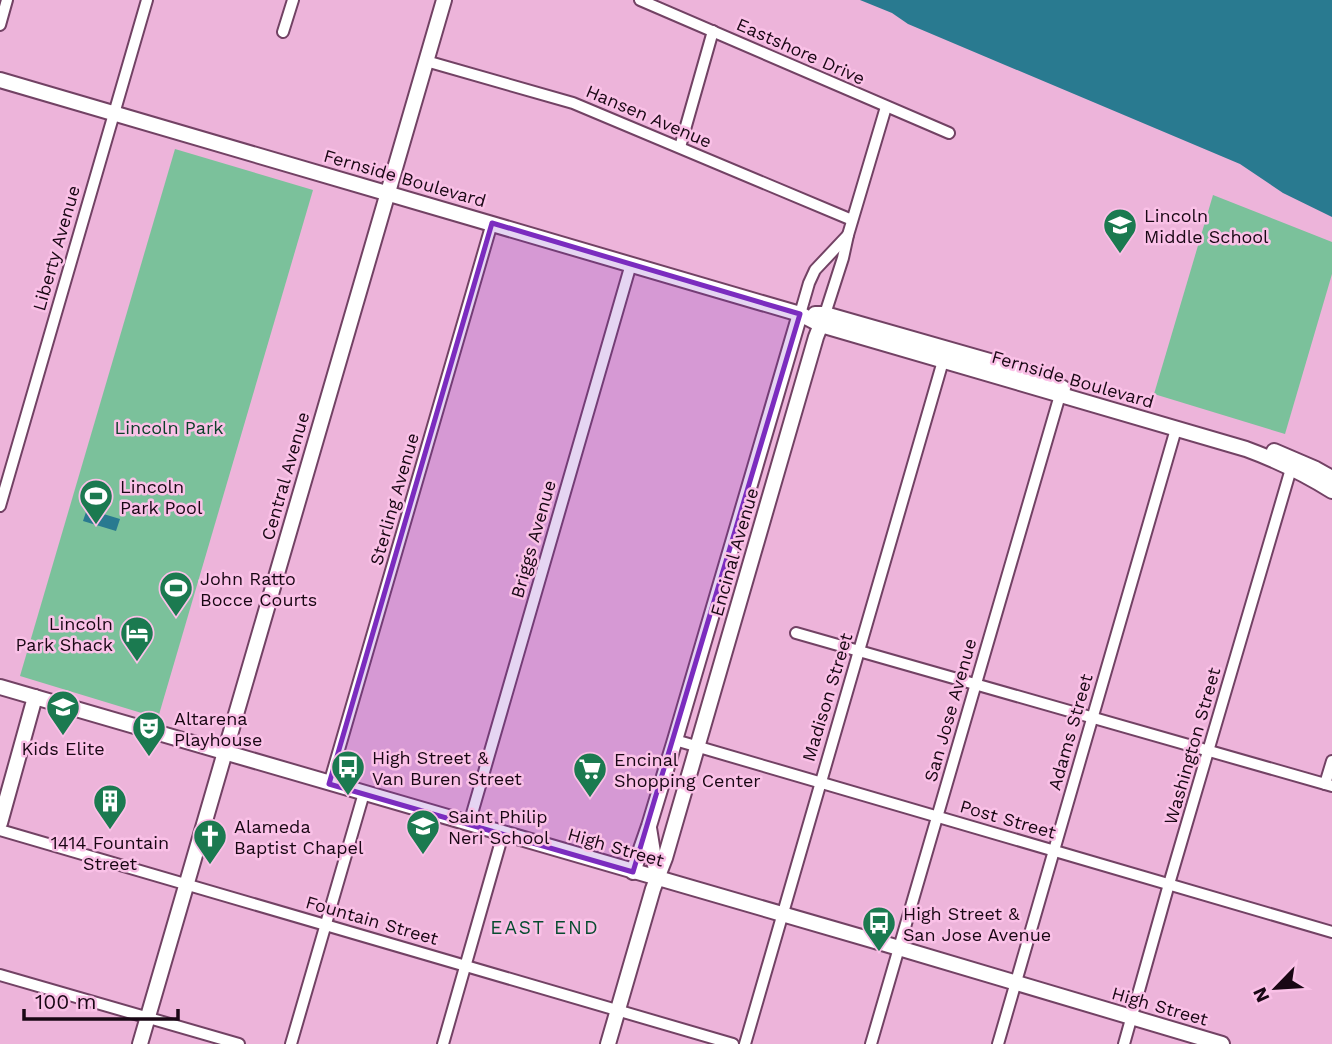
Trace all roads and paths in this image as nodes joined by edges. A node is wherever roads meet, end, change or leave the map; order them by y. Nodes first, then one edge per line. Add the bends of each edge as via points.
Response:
1 (7, 0) edge
2 (148, 0) edge
3 (293, 0) edge
4 (444, 0) edge
5 (640, 0) edge
6 (0, 25) edge
7 (713, 31) junction
8 (283, 32) dead end
9 (426, 61) junction
10 (0, 80) edge
11 (886, 107) junction
12 (114, 113) junction
13 (949, 133) dead end
14 (680, 147) junction
15 (388, 193) junction
16 (852, 220) junction
17 (492, 223) junction
18 (848, 235) junction
19 (631, 264) junction
20 (800, 314) junction
21 (823, 320) junction
22 (943, 361) junction
23 (962, 366) junction
24 (1010, 367) junction
25 (1059, 391) junction
26 (1176, 429) junction
27 (1293, 464) junction
28 (1332, 478) edge
29 (1332, 491) edge
30 (0, 506) edge
31 (715, 605) junction
32 (736, 611) junction
33 (796, 633) dead end
34 (859, 650) junction
35 (976, 684) junction
36 (0, 687) edge
37 (35, 697) junction
38 (1092, 718) junction
39 (675, 740) junction
40 (698, 747) junction
41 (1209, 752) junction
42 (224, 753) junction
43 (1332, 761) edge
44 (820, 781) junction
45 (329, 783) junction
46 (1329, 785) edge
47 (364, 793) junction
48 (937, 816) junction
49 (0, 822) edge
50 (469, 824) junction
51 (649, 826) junction
52 (0, 830) edge
53 (503, 834) junction
54 (1054, 850) junction
55 (633, 872) junction
56 (657, 879) junction
57 (1169, 884) junction
58 (187, 885) junction
59 (782, 915) junction
60 (326, 926) junction
61 (1332, 932) edge
62 (898, 948) junction
63 (465, 965) junction
64 (0, 975) edge
65 (1016, 984) junction
66 (618, 1010) junction
67 (148, 1018) junction
68 (1132, 1018) junction
69 (140, 1044) edge
70 (239, 1044) edge
71 (291, 1044) edge
72 (443, 1044) edge
73 (608, 1044) edge
74 (733, 1044) edge
75 (745, 1044) edge
76 (871, 1044) edge
77 (998, 1044) edge
78 (1124, 1044) edge
79 (1222, 1044) edge

1 - 6 street
2 - 12 street, Liberty Avenue
3 - 8 street
4 - 9 main road, Central Avenue
5 - 7 street, Eastshore Drive
7 - 11 street, Eastshore Drive
7 - 14 street
9 - 14 street, Hansen Avenue via 573,103
9 - 15 main road, Central Avenue
10 - 12 main road, Fernside Boulevard
11 - 13 street, Eastshore Drive
11 - 16 street, Encinal Avenue
12 - 15 main road, Fernside Boulevard
12 - 30 street, Liberty Avenue
14 - 16 street, Hansen Avenue
15 - 17 main road, Fernside Boulevard
15 - 42 main road, Central Avenue
16 - 18 street, Encinal Avenue
17 - 19 main road, Fernside Boulevard
17 - 45 street, Sterling Avenue
18 - 20 street, Encinal Avenue via 815,270
18 - 21 street, Encinal Avenue
19 - 20 main road, Fernside Boulevard
19 - 50 street, Briggs Avenue
20 - 21 main road, Fernside Boulevard
20 - 31 main road, Encinal Avenue
21 - 22 main road, Fernside Boulevard
21 - 24 main road, Fernside Boulevard
21 - 32 main road, Encinal Avenue
22 - 23 main road, Fernside Boulevard
22 - 34 street, Madison Street
23 - 24 main road
23 - 25 main road, Fernside Boulevard
24 - 25 main road, Fernside Boulevard via 1032,373
25 - 26 main road, Fernside Boulevard
25 - 27 main road, Fernside Boulevard via 1271,449
25 - 35 street, San Jose Avenue
26 - 27 main road, Fernside Boulevard
26 - 38 street, Adams Street
27 - 28 main road, Fernside Boulevard
27 - 29 main road, Fernside Boulevard
27 - 41 street, Washington Street
31 - 32 street
31 - 39 main road, Encinal Avenue
32 - 40 main road, Encinal Avenue
33 - 34 street
34 - 35 street
34 - 44 street, Madison Street
35 - 38 street
35 - 48 street, San Jose Avenue
36 - 37 main road, High Street
37 - 42 main road, High Street
37 - 49 main road
38 - 41 street
38 - 54 street, Adams Street
39 - 40 street, Post Street
39 - 51 main road, Encinal Avenue
40 - 44 street, Post Street
40 - 56 main road, Encinal Avenue
41 - 46 street
41 - 57 street, Washington Street
42 - 45 main road, High Street
42 - 58 main road, Central Avenue
43 - 46 street
44 - 48 street, Post Street
44 - 59 street, Madison Street
45 - 47 main road, High Street
47 - 50 main road, High Street
47 - 60 street
48 - 54 street, Post Street
48 - 62 street, San Jose Avenue
50 - 53 main road, High Street
51 - 55 main road, Encinal Avenue
51 - 56 main road, Encinal Avenue
52 - 58 street, Fountain Street
53 - 55 main road, High Street
53 - 63 street
54 - 57 street, Post Street
54 - 65 street, Adams Street
55 - 56 main road, High Street
56 - 59 main road, High Street
56 - 66 main road, Encinal Avenue
57 - 61 street, Post Street
57 - 68 street, Washington Street
58 - 60 street, Fountain Street
58 - 67 main road, Central Avenue
59 - 62 main road, High Street
59 - 75 street, Madison Street
60 - 63 street, Fountain Street
60 - 71 street
62 - 65 main road, High Street
62 - 76 street, San Jose Avenue
63 - 66 street, Fountain Street
63 - 72 street
64 - 67 street
65 - 68 main road, High Street
65 - 77 street, Adams Street
66 - 73 main road, Encinal Avenue
66 - 74 street, Fountain Street
67 - 69 main road, Central Avenue
67 - 70 street
68 - 78 street, Washington Street
68 - 79 main road, High Street

